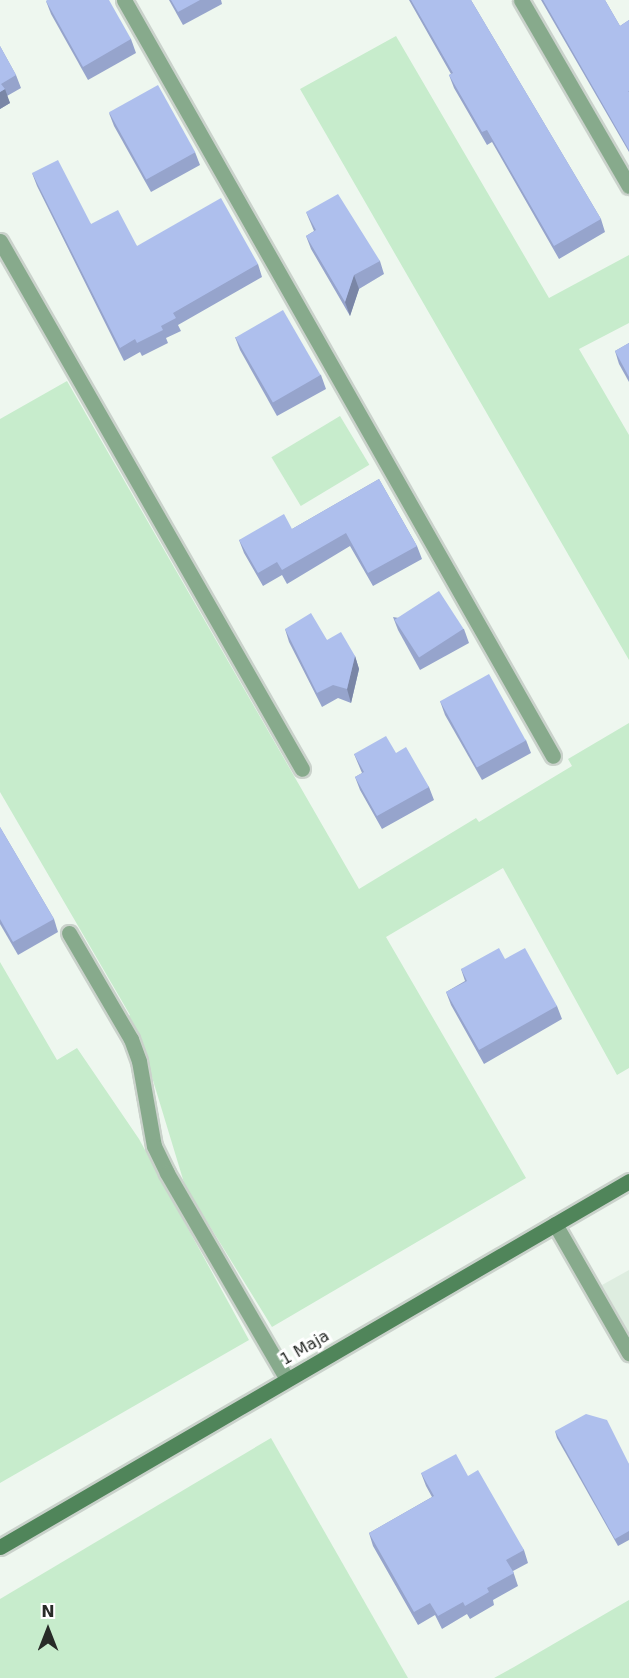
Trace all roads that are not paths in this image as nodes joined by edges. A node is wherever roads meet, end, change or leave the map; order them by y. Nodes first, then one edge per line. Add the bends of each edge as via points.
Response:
1 (124, 0) edge
2 (521, 0) edge
3 (629, 186) edge
4 (0, 242) edge
5 (553, 756) dead end
6 (302, 769) dead end
7 (69, 933) dead end
8 (629, 1181) edge
9 (555, 1224) junction
10 (629, 1353) edge
11 (287, 1379) junction
12 (0, 1547) edge

1 - 5 lane
2 - 3 lane
4 - 6 lane
7 - 11 lane via 131,1039 154,1146 167,1173
8 - 9 main road, 1 Maja
9 - 10 lane
9 - 11 main road, 1 Maja
11 - 12 main road, 1 Maja

